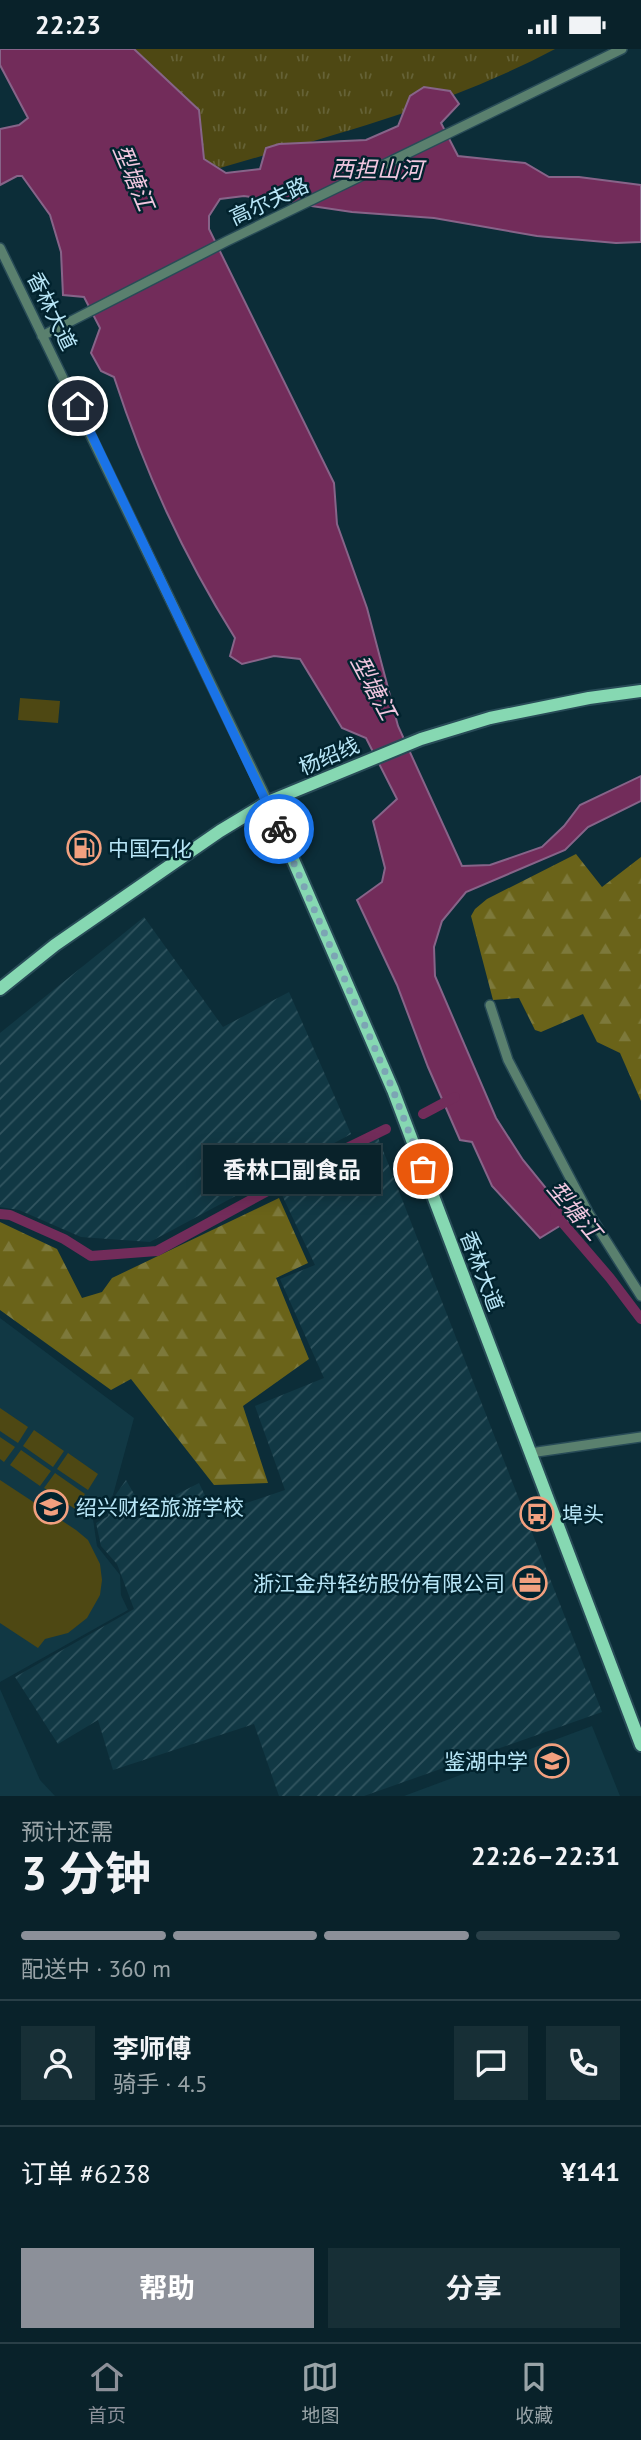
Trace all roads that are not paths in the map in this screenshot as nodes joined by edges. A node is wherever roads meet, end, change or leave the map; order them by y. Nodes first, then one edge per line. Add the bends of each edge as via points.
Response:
1 (622, 49) edge
2 (0, 248) edge
3 (41, 336) junction
4 (641, 691) edge
5 (268, 802) junction
6 (0, 989) edge
7 (490, 1005) dead end
8 (641, 1296) edge
9 (641, 1437) edge
10 (530, 1453) junction
11 (641, 1745) edge

1 - 3 street, 高尔夫路
2 - 3 street, 香林大道
3 - 5 street, 香林大道
4 - 5 main road, 杨绍线 via 490,718 421,739
5 - 6 main road, 杨绍线 via 66,937
5 - 10 main road, 香林大道 via 393,1090
7 - 8 street via 508,1060 589,1214
9 - 10 street
10 - 11 main road, 香林大道

